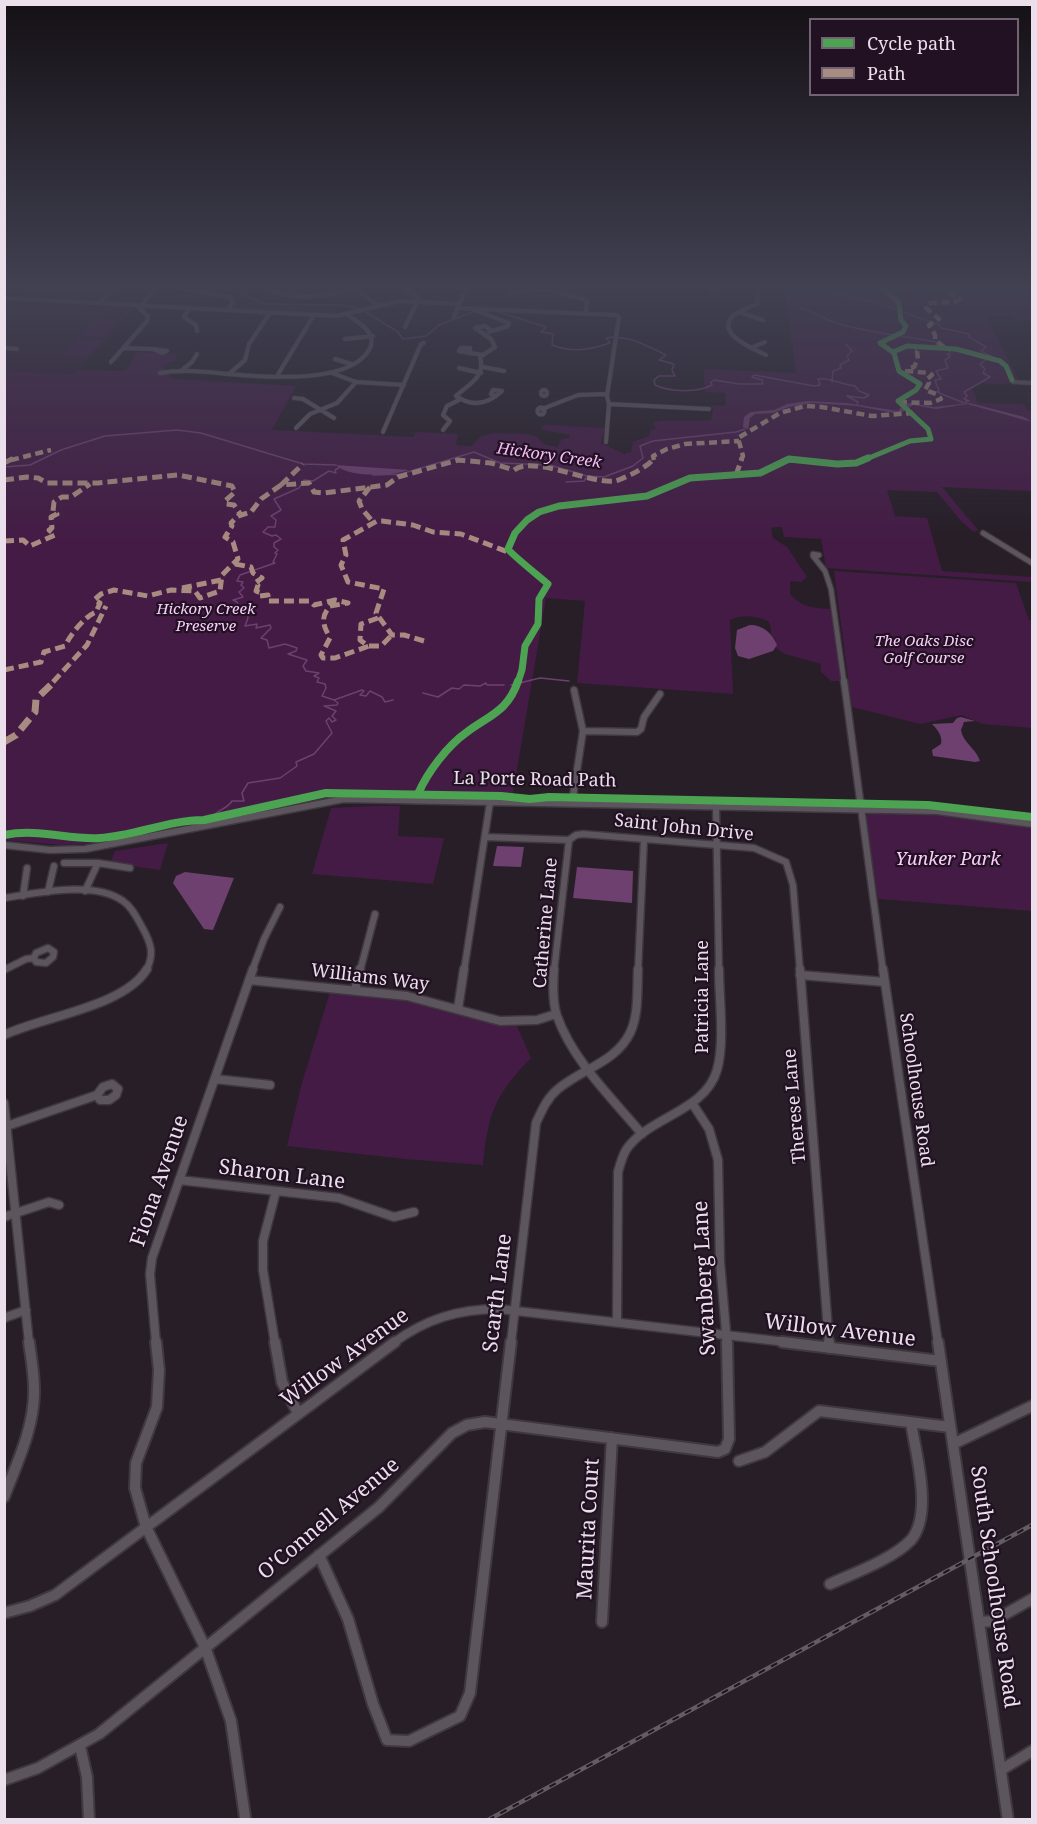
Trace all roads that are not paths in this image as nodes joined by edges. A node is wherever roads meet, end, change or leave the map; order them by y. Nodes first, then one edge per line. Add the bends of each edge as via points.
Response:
1 (180, 371) edge
2 (184, 371) edge
3 (280, 371) edge
4 (336, 371) edge
5 (409, 371) edge
6 (473, 371) edge
7 (611, 371) edge
8 (160, 373) dead end
9 (230, 373) joint
10 (332, 373) junction
11 (481, 373) joint
12 (277, 376) junction
13 (1012, 380) dead end
14 (356, 382) junction
15 (1032, 384) edge
16 (404, 385) junction
17 (547, 394) dead end
18 (607, 394) junction
19 (495, 396) dead end
20 (294, 398) dead end
21 (459, 400) junction
22 (560, 401) junction
23 (609, 404) junction
24 (542, 409) dead end
25 (709, 409) dead end
26 (321, 410) junction
27 (334, 418) dead end
28 (444, 427) dead end
29 (296, 428) dead end
30 (383, 432) dead end
31 (606, 442) dead end
32 (983, 533) dead end
33 (815, 558) dead end
34 (1032, 563) edge
35 (574, 690) dead end
36 (660, 694) dead end
37 (583, 730) junction
38 (490, 802) junction
39 (572, 803) junction
40 (716, 806) junction
41 (862, 809) junction
42 (1032, 824) edge
43 (576, 835) joint
44 (485, 837) junction
45 (644, 839) junction
46 (569, 840) junction
47 (4, 845) edge
48 (717, 845) junction
49 (786, 862) joint
50 (64, 863) dead end
51 (98, 863) junction
52 (54, 866) dead end
53 (27, 868) dead end
54 (130, 868) dead end
55 (81, 891) junction
56 (48, 892) junction
57 (23, 896) junction
58 (4, 898) edge
59 (280, 907) dead end
60 (375, 914) dead end
61 (34, 958) dead end
62 (4, 970) edge
63 (800, 975) junction
64 (249, 980) junction
65 (885, 982) junction
66 (356, 990) junction
67 (458, 1009) junction
68 (556, 1014) junction
69 (4, 1035) edge
70 (588, 1070) junction
71 (215, 1078) junction
72 (270, 1084) dead end
73 (97, 1095) dead end
74 (4, 1103) edge
75 (692, 1103) junction
76 (6, 1127) edge
77 (642, 1134) junction
78 (179, 1180) junction
79 (276, 1191) junction
80 (59, 1205) dead end
81 (414, 1212) dead end
82 (17, 1213) junction
83 (4, 1217) edge
84 (514, 1309) junction
85 (26, 1310) junction
86 (4, 1318) edge
87 (616, 1323) junction
88 (727, 1336) junction
89 (829, 1348) junction
90 (941, 1361) junction
91 (1032, 1406) edge
92 (298, 1413) junction
93 (911, 1423) junction
94 (501, 1424) junction
95 (950, 1427) junction
96 (612, 1438) junction
97 (953, 1444) junction
98 (718, 1452) joint
99 (739, 1461) dead end
100 (4, 1497) edge
101 (146, 1527) junction
102 (319, 1556) junction
103 (830, 1584) dead end
104 (1032, 1599) edge
105 (4, 1613) edge
106 (602, 1622) dead end
107 (980, 1622) junction
108 (205, 1647) junction
109 (80, 1746) junction
110 (1032, 1751) edge
111 (1001, 1770) junction
112 (4, 1780) edge
113 (246, 1817) dead end
114 (90, 1820) edge
115 (1008, 1820) edge

1 - 8 street
2 - 9 street
3 - 12 street
4 - 10 street
5 - 16 street
6 - 11 street
7 - 18 street
9 - 12 street
10 - 12 street
10 - 14 street
11 - 21 street via 458,393
13 - 15 street
14 - 16 street
14 - 26 street via 337,403
16 - 30 street
17 - 22 street
18 - 22 street via 583,394
18 - 23 street
19 - 21 street via 484,402
20 - 26 street
21 - 28 street via 447,406 441,423
22 - 24 street
23 - 25 street
23 - 31 street
26 - 27 street
26 - 29 street via 310,414
32 - 34 street
33 - 41 street via 827,572 831,589
35 - 37 street
36 - 37 street via 636,732
37 - 39 street
38 - 39 street
38 - 44 street
38 - 47 street via 344,800 85,849
39 - 40 street
40 - 41 street
40 - 48 street, Patricia Lane
41 - 42 street via 950,812
41 - 65 street, Schoolhouse Road
43 - 45 street, Saint John Drive
43 - 46 street, Catherine Lane
44 - 46 street
44 - 67 street
45 - 48 street, Saint John Drive
45 - 70 street, Scarth Lane via 635,1027 622,1048
46 - 68 street, Catherine Lane via 553,982
48 - 49 street, Saint John Drive via 754,849
48 - 75 street, Patricia Lane via 720,1056 711,1083
49 - 63 street, Therese Lane via 793,885
50 - 51 street
51 - 54 street
51 - 55 street
52 - 56 street
53 - 57 street
55 - 56 street
55 - 69 street via 110,895 130,908 150,941 148,969 118,996
56 - 57 street
57 - 58 street
59 - 64 street, Fiona Avenue
60 - 66 street
61 - 62 street
63 - 65 street
63 - 89 street, Therese Lane
64 - 66 street, Williams Way
64 - 71 street, Fiona Avenue
65 - 90 street, Schoolhouse Road
66 - 67 street, Williams Way via 407,996
67 - 68 street, Williams Way via 485,1020 508,1022 527,1022
68 - 70 street, Catherine Lane
70 - 77 street, Catherine Lane
70 - 84 street, Scarth Lane via 557,1088 538,1116
71 - 72 street
71 - 78 street, Fiona Avenue
73 - 76 street
74 - 76 street
75 - 77 street, Patricia Lane
75 - 88 street, Swanberg Lane via 709,1129 717,1151
76 - 82 street
77 - 87 street, Patricia Lane via 626,1150 618,1172
78 - 79 street, Sharon Lane
78 - 101 street, Fiona Avenue via 151,1263 159,1370 157,1407 136,1463 135,1488
79 - 81 street, Sharon Lane via 339,1198 394,1217
79 - 92 street via 263,1241 263,1270 282,1382
80 - 82 street via 49,1202
82 - 83 street
82 - 85 street
84 - 87 street, Willow Avenue
84 - 92 street, Willow Avenue via 472,1308 413,1328
84 - 94 street, Scarth Lane
85 - 86 street
85 - 100 street via 34,1402 26,1440
87 - 88 street, Willow Avenue
88 - 89 street, Willow Avenue
88 - 98 street, Swanberg Lane via 729,1439 725,1449
89 - 90 street, Willow Avenue
90 - 95 street, South Schoolhouse Road
91 - 97 street
92 - 101 street, Willow Avenue
93 - 95 street
93 - 99 street via 819,1411 765,1452
93 - 103 street via 921,1488 920,1519 913,1538
94 - 96 street, O'Connell Avenue
94 - 102 street, O'Connell Avenue via 476,1422 458,1429 394,1493
94 - 102 street, Scarth Lane via 468,1702 460,1716 409,1741 387,1740 379,1725 345,1609
95 - 97 street, South Schoolhouse Road
96 - 98 street, O'Connell Avenue
96 - 106 street, Maurita Court
97 - 107 street, South Schoolhouse Road
101 - 105 street, Willow Avenue via 55,1594
101 - 108 street, Fiona Avenue
102 - 108 street, O'Connell Avenue
104 - 107 street via 993,1622
107 - 111 street, South Schoolhouse Road
108 - 109 street, O'Connell Avenue
108 - 113 street, Fiona Avenue via 231,1721
109 - 112 street, O'Connell Avenue
109 - 114 street
110 - 111 street
111 - 115 street, South Schoolhouse Road

